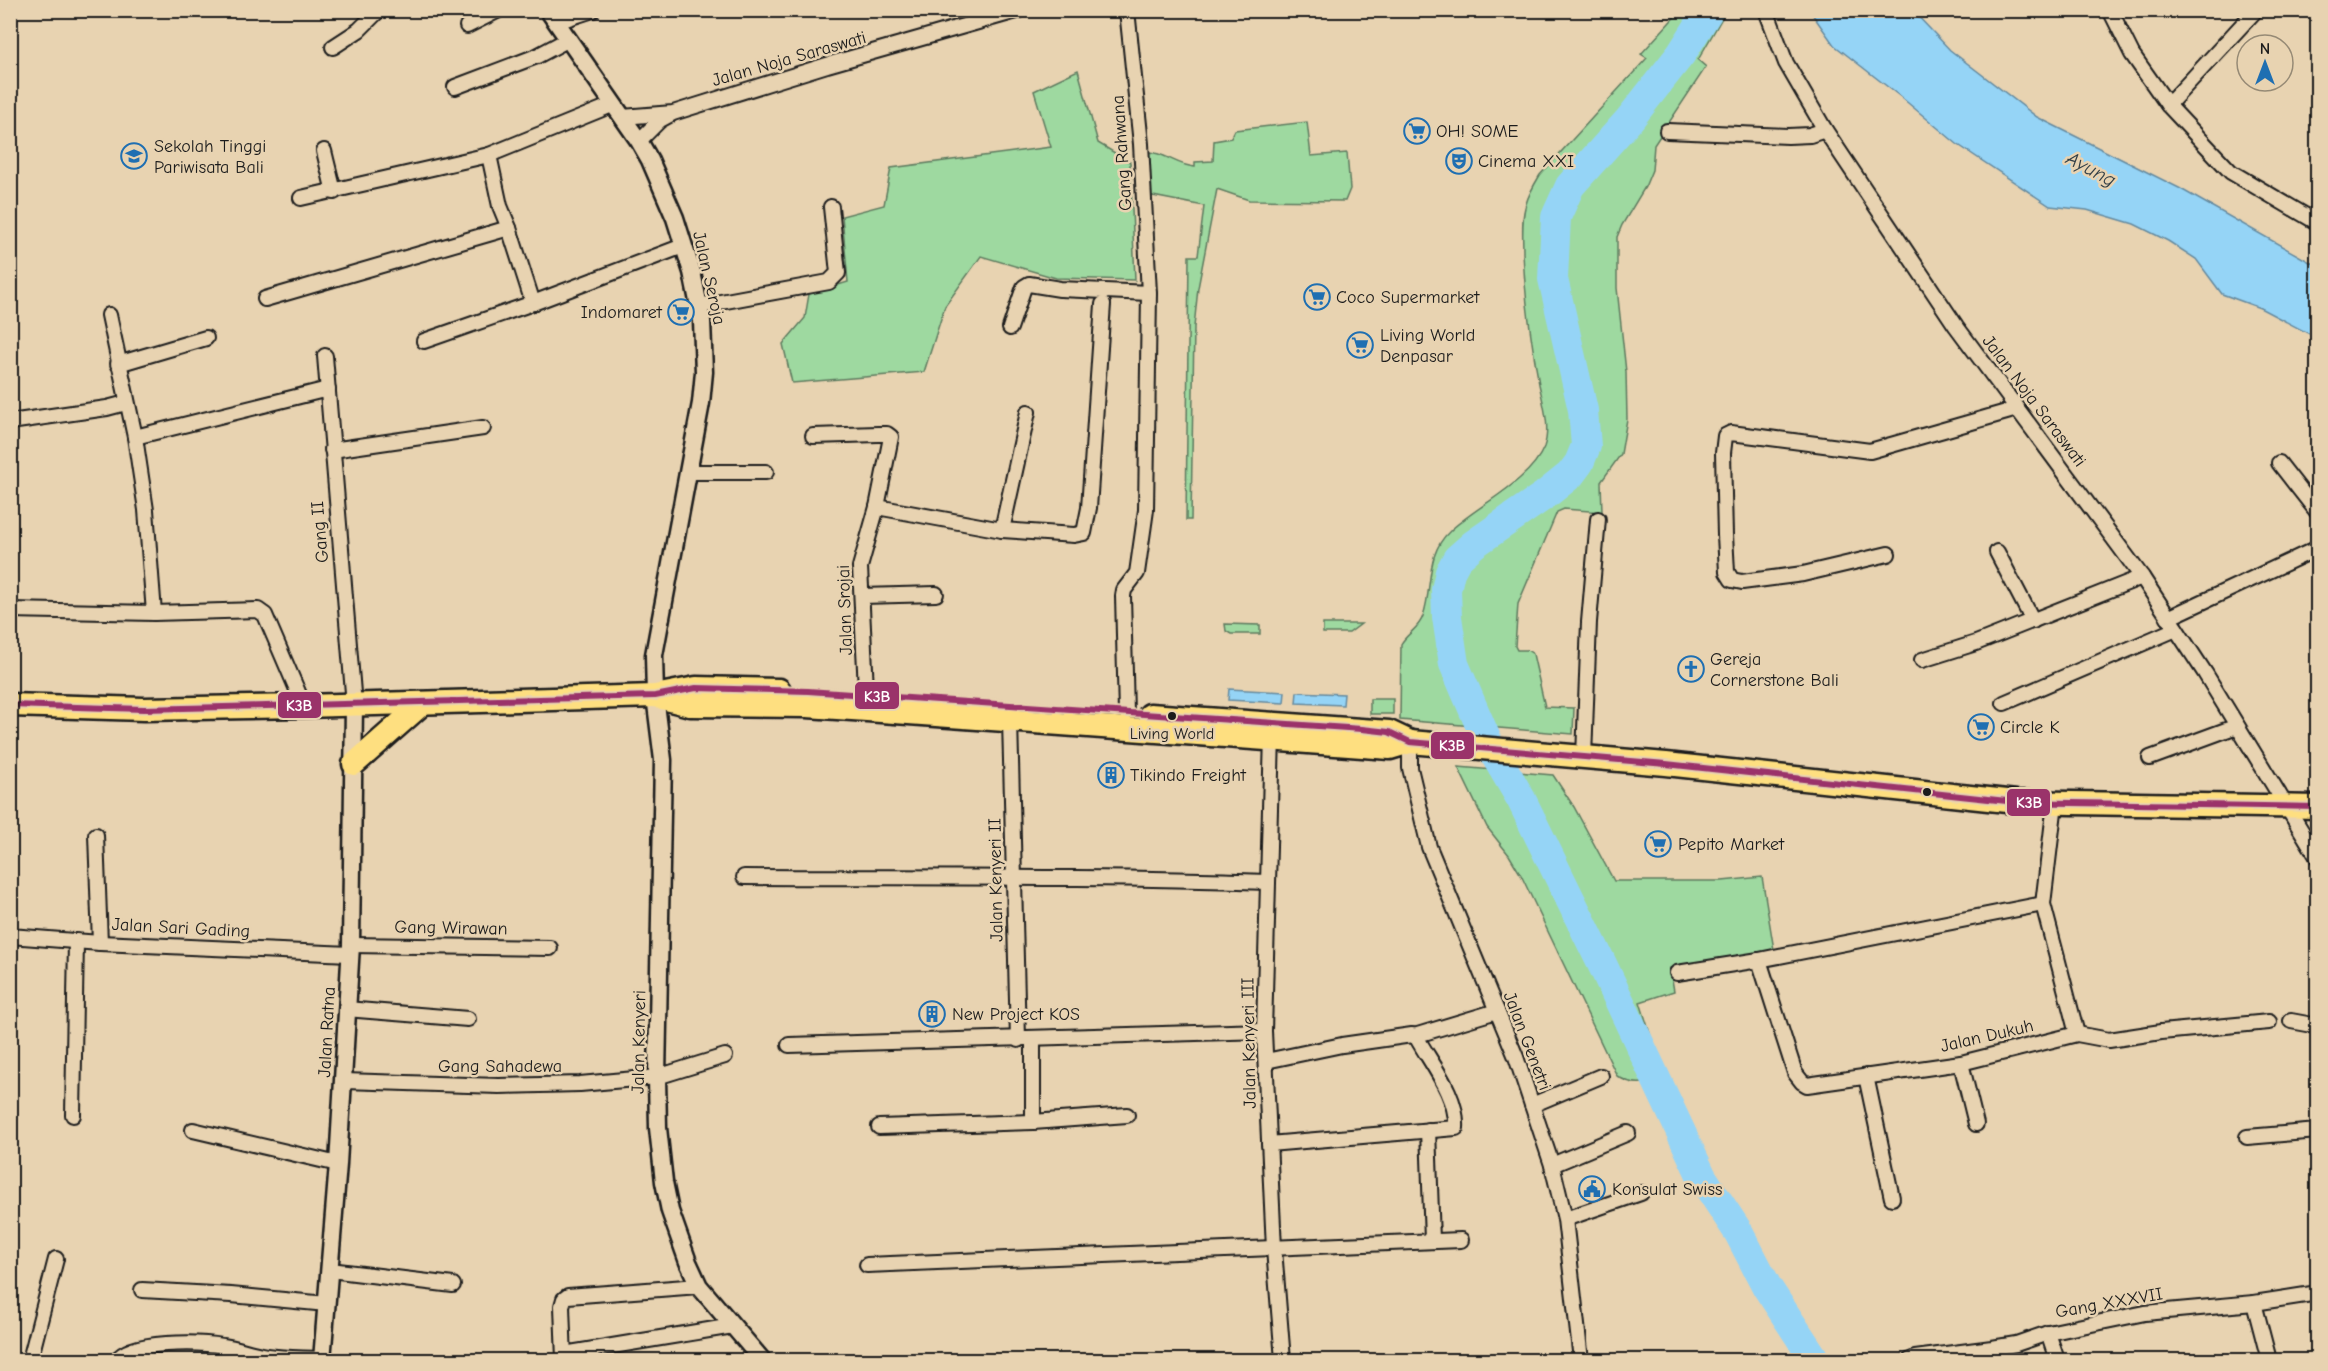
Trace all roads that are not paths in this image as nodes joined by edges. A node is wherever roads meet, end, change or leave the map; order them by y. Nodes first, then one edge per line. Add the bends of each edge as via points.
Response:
1 (379, 10) edge
2 (498, 10) edge
3 (593, 10) edge
4 (1020, 10) edge
5 (1127, 10) edge
6 (1766, 10) edge
7 (2110, 10) edge
8 (2256, 10) edge
9 (552, 16) edge
10 (467, 26) dead end
11 (567, 40) junction
12 (333, 47) dead end
13 (455, 87) dead end
14 (2168, 105) junction
15 (617, 111) junction
16 (673, 112) junction
17 (1825, 130) junction
18 (1666, 131) dead end
19 (639, 141) junction
20 (324, 151) dead end
21 (489, 155) junction
22 (334, 192) junction
23 (301, 198) dead end
24 (831, 207) dead end
25 (2317, 221) edge
26 (509, 228) junction
27 (683, 246) junction
28 (1149, 292) junction
29 (265, 299) dead end
30 (533, 303) junction
31 (1103, 304) dead end
32 (699, 306) junction
33 (109, 315) dead end
34 (1010, 328) dead end
35 (206, 338) dead end
36 (424, 341) dead end
37 (325, 356) dead end
38 (118, 364) junction
39 (328, 389) junction
40 (126, 403) junction
41 (2017, 409) junction
42 (1028, 412) dead end
43 (10, 422) edge
44 (483, 428) dead end
45 (813, 436) dead end
46 (135, 437) junction
47 (332, 450) junction
48 (2278, 463) dead end
49 (688, 472) junction
50 (766, 472) dead end
51 (877, 507) junction
52 (2318, 513) edge
53 (1598, 519) dead end
54 (1002, 530) junction
55 (2318, 548) edge
56 (1997, 552) dead end
57 (1888, 554) dead end
58 (2142, 577) junction
59 (936, 594) dead end
60 (862, 596) junction
61 (10, 610) edge
62 (154, 613) junction
63 (2033, 621) junction
64 (2172, 624) junction
65 (1922, 660) dead end
66 (656, 696) junction
67 (867, 702) junction
68 (2004, 703) dead end
69 (422, 704) junction
70 (10, 705) edge
71 (304, 706) junction
72 (354, 712) junction
73 (1126, 713) junction
74 (1010, 720) junction
75 (2237, 726) junction
76 (1272, 731) junction
77 (1420, 743) junction
78 (1576, 756) junction
79 (2150, 758) dead end
80 (354, 764) junction
81 (2055, 803) junction
82 (2318, 807) edge
83 (2290, 815) junction
84 (96, 835) dead end
85 (2318, 858) edge
86 (744, 877) dead end
87 (1014, 879) junction
88 (1267, 882) junction
89 (2043, 904) junction
90 (10, 936) edge
91 (76, 941) junction
92 (100, 943) junction
93 (550, 948) dead end
94 (351, 949) junction
95 (1759, 960) junction
96 (1677, 974) dead end
97 (346, 1009) junction
98 (1497, 1011) junction
99 (468, 1018) dead end
100 (2291, 1021) dead end
101 (2270, 1022) dead end
102 (2318, 1026) edge
103 (1264, 1031) junction
104 (2077, 1034) junction
105 (1414, 1036) junction
106 (1033, 1039) junction
107 (1018, 1040) junction
108 (789, 1046) dead end
109 (725, 1056) dead end
110 (1266, 1061) junction
111 (1961, 1063) junction
112 (1601, 1076) dead end
113 (1866, 1076) junction
114 (657, 1077) junction
115 (344, 1081) junction
116 (1532, 1105) junction
117 (72, 1115) dead end
118 (1127, 1115) dead end
119 (1033, 1122) junction
120 (1976, 1124) dead end
121 (879, 1127) dead end
122 (193, 1130) dead end
123 (1428, 1130) junction
124 (2318, 1131) edge
125 (1628, 1133) dead end
126 (2247, 1137) dead end
127 (1269, 1144) junction
128 (338, 1164) junction
129 (1552, 1164) junction
130 (1641, 1193) dead end
131 (1892, 1198) dead end
132 (1565, 1219) junction
133 (1432, 1240) junction
134 (1461, 1240) dead end
135 (1274, 1249) junction
136 (56, 1259) dead end
137 (867, 1265) dead end
138 (330, 1270) junction
139 (453, 1285) dead end
140 (699, 1286) junction
141 (142, 1290) dead end
142 (2318, 1293) edge
143 (2254, 1303) junction
144 (327, 1305) junction
145 (733, 1326) junction
146 (2048, 1333) junction
147 (564, 1357) edge
148 (1959, 1357) edge
149 (30, 1360) edge
150 (117, 1360) edge
151 (322, 1360) edge
152 (762, 1360) edge
153 (1283, 1360) edge
154 (1581, 1360) edge
155 (1910, 1360) edge
156 (2057, 1360) edge
157 (2269, 1360) edge

1 - 12 street via 359,30
2 - 10 street
3 - 9 street
4 - 16 street, Jalan Noja Saraswati
5 - 28 street, Gang Rahwana via 1141,144
6 - 17 street, Jalan Noja Saraswati via 1786,63
7 - 14 street via 2132,54
8 - 14 street
9 - 11 street, Jalan Seroja
11 - 13 street via 537,56
11 - 15 street, Jalan Seroja
14 - 25 street via 2231,172
15 - 16 street, Jalan Noja Saraswati
15 - 19 street, Jalan Seroja
15 - 21 street, Jalan Noja Saraswati
16 - 19 street, Jalan Noja Saraswati
17 - 18 street via 1788,136
17 - 41 street, Jalan Noja Saraswati via 1956,326
19 - 27 street, Jalan Seroja via 675,218
20 - 22 street
21 - 22 street, Jalan Noja Saraswati
21 - 26 street
22 - 23 street, Jalan Noja Saraswati
24 - 32 street via 838,273 830,282
26 - 29 street
26 - 30 street
27 - 30 street
27 - 32 street, Jalan Seroja
28 - 34 street via 1029,284 1024,287
28 - 73 street, Gang Rahwana via 1146,510 1137,573 1123,596
30 - 36 street
31 - 54 street via 1084,533
32 - 49 street, Jalan Seroja via 704,372
33 - 38 street
35 - 38 street
37 - 39 street, Gang II
38 - 40 street
39 - 46 street
39 - 47 street, Gang II
40 - 43 street
40 - 46 street
41 - 57 street via 1870,451 1780,438 1731,433 1725,436 1725,535 1727,572 1732,580 1803,574
41 - 58 street, Jalan Noja Saraswati
42 - 54 street
44 - 47 street
45 - 51 street, Jalan Srojai via 891,437
46 - 62 street via 146,510
47 - 72 street, Gang II
48 - 52 street
49 - 50 street
49 - 66 street, Jalan Seroja via 656,643
51 - 54 street
51 - 60 street, Jalan Srojai via 861,560
53 - 78 street
55 - 64 street
56 - 63 street
58 - 63 street
58 - 64 street, Jalan Noja Saraswati
59 - 60 street
60 - 67 street, Jalan Srojai
61 - 62 street
62 - 71 street via 261,612
63 - 65 street
64 - 68 street
64 - 75 street, Jalan Noja Saraswati
66 - 67 highway via 696,688 808,691
66 - 69 highway
66 - 114 street, Jalan Kenyeri via 663,777
67 - 73 highway
67 - 74 highway
69 - 72 highway
69 - 80 highway
70 - 71 highway
71 - 72 highway
72 - 80 street, Jalan Ratna
73 - 76 highway
74 - 76 highway
74 - 87 street, Jalan Kenyeri II
75 - 79 street
75 - 83 street, Jalan Noja Saraswati
76 - 77 highway via 1389,732
76 - 88 street, Jalan Kenyeri III
77 - 78 highway
77 - 98 street, Jalan Genetri via 1410,768 1429,847
78 - 81 highway
80 - 94 street, Jalan Ratna
81 - 83 highway
81 - 89 street
82 - 83 highway
83 - 85 street, Jalan Noja Saraswati
84 - 92 street
86 - 87 street
87 - 88 street via 1066,876
87 - 107 street, Jalan Kenyeri II
88 - 103 street, Jalan Kenyeri III
89 - 95 street
89 - 104 street
90 - 91 street, Jalan Sari Gading
91 - 92 street, Jalan Sari Gading
91 - 117 street
92 - 94 street, Jalan Sari Gading
93 - 94 street, Gang Wirawan
94 - 97 street, Jalan Ratna
95 - 96 street
95 - 113 street, Jalan Dukuh via 1798,1079 1807,1085
97 - 99 street
97 - 115 street, Jalan Ratna
98 - 105 street
98 - 116 street, Jalan Genetri
100 - 102 street
101 - 104 street via 2109,1040
103 - 106 street
103 - 110 street, Jalan Kenyeri III
104 - 111 street, Jalan Dukuh
105 - 110 street
105 - 123 street via 1456,1110 1456,1128
106 - 107 street
106 - 119 street
107 - 108 street
109 - 114 street, Gang Sahadewa
110 - 127 street, Jalan Kenyeri III
111 - 113 street, Jalan Dukuh
111 - 120 street
112 - 116 street
113 - 131 street
114 - 115 street, Gang Sahadewa via 499,1086
114 - 140 street, Jalan Kenyeri via 660,1153 669,1206
115 - 128 street, Jalan Ratna
116 - 129 street, Jalan Genetri
118 - 119 street
119 - 121 street
122 - 128 street
123 - 127 street
123 - 133 street
124 - 126 street
125 - 129 street
127 - 135 street, Jalan Kenyeri III
128 - 138 street, Jalan Ratna
129 - 132 street, Jalan Genetri
130 - 132 street
132 - 154 street, Jalan Genetri
133 - 134 street
133 - 135 street
135 - 137 street
135 - 153 street, Jalan Kenyeri III
136 - 149 street
138 - 139 street
138 - 144 street, Jalan Ratna
140 - 145 street, Jalan Kenyeri
140 - 147 street via 568,1296 562,1306
141 - 144 street
142 - 143 street, Gang XXXVII
143 - 146 street, Gang XXXVII via 2145,1313
143 - 157 street
144 - 151 street, Jalan Ratna
145 - 147 street
145 - 152 street, Jalan Kenyeri
146 - 148 street, Gang XXXVII
146 - 156 street
148 - 155 street, Gang XXXVII
150 - 151 street via 141,1347 171,1344 221,1345 269,1357

